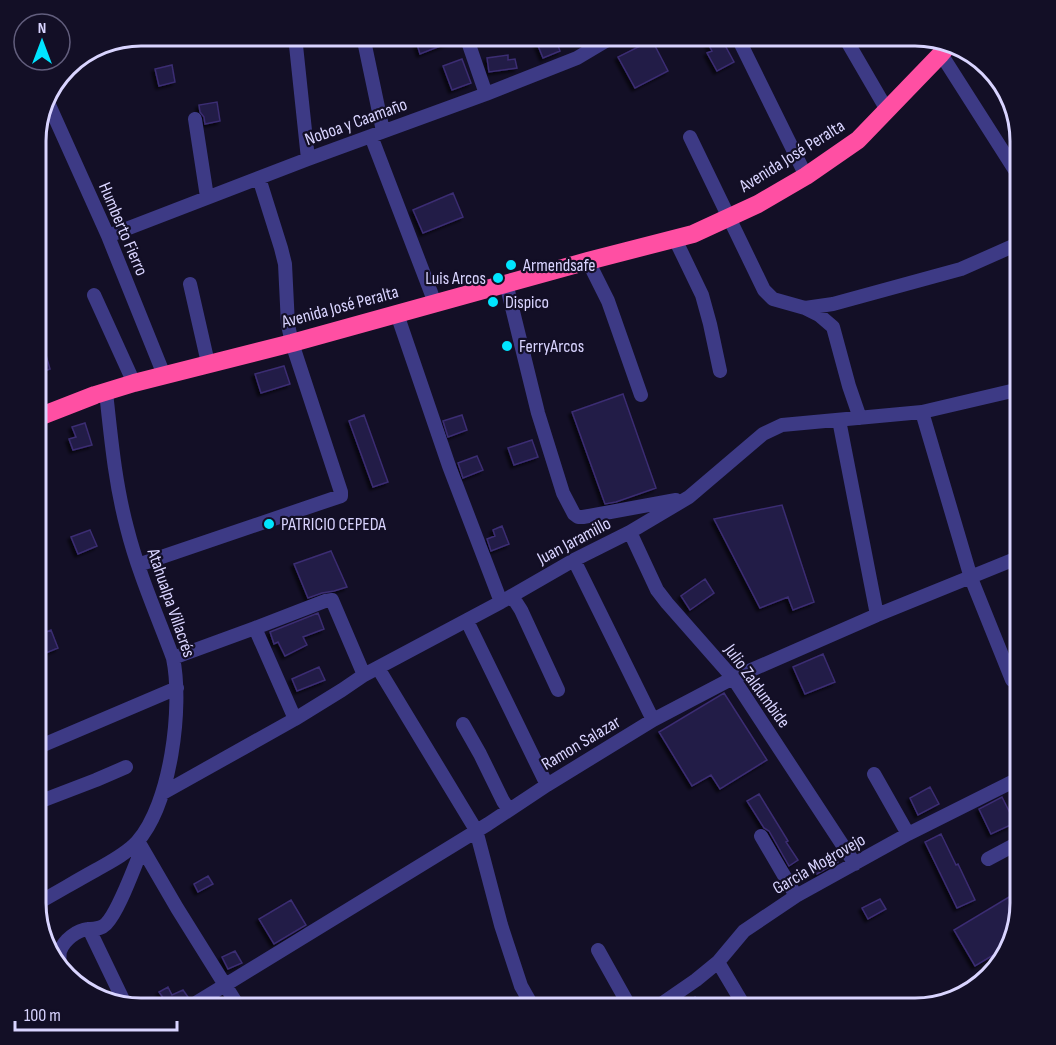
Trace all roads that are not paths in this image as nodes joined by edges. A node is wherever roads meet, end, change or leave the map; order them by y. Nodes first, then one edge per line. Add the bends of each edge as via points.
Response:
1 (296, 46) edge
2 (364, 46) edge
3 (470, 46) edge
4 (596, 47) edge
5 (742, 47) edge
6 (850, 47) edge
7 (943, 51) edge
8 (947, 53) edge
9 (486, 94) junction
10 (887, 110) junction
11 (52, 111) edge
12 (195, 119) dead end
13 (377, 134) junction
14 (690, 137) dead end
15 (308, 159) junction
16 (1010, 161) edge
17 (806, 177) junction
18 (259, 178) junction
19 (207, 198) junction
20 (728, 218) junction
21 (108, 236) junction
22 (675, 239) junction
23 (1010, 247) edge
24 (588, 261) junction
25 (506, 283) junction
26 (190, 284) dead end
27 (94, 295) dead end
28 (435, 303) junction
29 (805, 308) junction
30 (397, 314) junction
31 (292, 343) junction
32 (208, 363) junction
33 (720, 371) dead end
34 (164, 375) junction
35 (134, 383) junction
36 (1010, 391) edge
37 (106, 392) junction
38 (641, 395) dead end
39 (922, 412) junction
40 (47, 414) edge
41 (860, 418) junction
42 (839, 420) junction
43 (689, 497) junction
44 (630, 532) junction
45 (574, 560) junction
46 (1010, 561) edge
47 (138, 565) junction
48 (971, 578) junction
49 (507, 599) junction
50 (877, 615) junction
51 (467, 621) junction
52 (255, 628) junction
53 (173, 658) junction
54 (378, 668) junction
55 (364, 675) junction
56 (1010, 675) edge
57 (734, 678) junction
58 (177, 688) junction
59 (558, 690) dead end
60 (295, 719) junction
61 (653, 720) junction
62 (463, 724) dead end
63 (46, 744) edge
64 (169, 765) junction
65 (126, 767) dead end
66 (198, 772) junction
67 (874, 774) dead end
68 (1010, 783) edge
69 (547, 785) junction
70 (163, 793) junction
71 (46, 799) edge
72 (509, 810) junction
73 (476, 830) junction
74 (908, 834) junction
75 (761, 836) dead end
76 (140, 845) junction
77 (1010, 847) edge
78 (988, 859) dead end
79 (855, 864) junction
80 (46, 896) edge
81 (796, 896) junction
82 (89, 929) junction
83 (598, 950) dead end
84 (60, 952) edge
85 (718, 962) junction
86 (225, 986) junction
87 (121, 996) edge
88 (205, 998) edge
89 (233, 998) edge
90 (528, 998) edge
91 (626, 998) edge
92 (670, 998) edge
93 (739, 998) edge

1 - 15 street
2 - 13 street
3 - 9 street
4 - 9 street, Noboa y Caamaño
5 - 17 street
6 - 10 street
7 - 10 highway, Avenida José Peralta
8 - 16 street
9 - 13 street, Noboa y Caamaño
10 - 17 highway, Avenida José Peralta via 865,135
11 - 21 street, Humberto Fierro
12 - 19 street
13 - 15 street, Noboa y Caamaño
13 - 28 street
14 - 20 street
15 - 18 street, Noboa y Caamaño
17 - 20 highway, Avenida José Peralta
18 - 19 street, Noboa y Caamaño
18 - 31 street via 285,264
19 - 21 street, Noboa y Caamaño
20 - 22 highway, Avenida José Peralta
20 - 29 street via 764,290 773,299
21 - 34 street, Humberto Fierro
22 - 24 highway, Avenida José Peralta
22 - 33 street via 702,295
23 - 29 street via 961,269
24 - 25 highway, Avenida José Peralta
24 - 38 street via 608,301
25 - 28 highway, Avenida José Peralta
25 - 43 street via 538,413 563,493 574,514 583,517
26 - 32 street
27 - 35 street
28 - 30 highway, Avenida José Peralta
29 - 41 street via 833,327
30 - 31 highway, Avenida José Peralta
30 - 49 street via 449,466
31 - 32 highway, Avenida José Peralta
31 - 47 street via 341,496
32 - 34 highway, Avenida José Peralta
34 - 35 highway, Avenida José Peralta
35 - 37 highway, Avenida José Peralta
36 - 39 street, Juan Jaramillo
37 - 40 highway, Avenida José Peralta
37 - 47 street, Atahualpa Villacrés via 114,469
39 - 41 street, Juan Jaramillo
39 - 48 street
41 - 42 street, Juan Jaramillo
42 - 43 street, Juan Jaramillo via 782,425 764,434
42 - 50 street
43 - 44 street, Juan Jaramillo
44 - 45 street, Juan Jaramillo
44 - 57 street, Julio Zaldumbide via 657,590
45 - 49 street, Juan Jaramillo
45 - 61 street
46 - 48 street, Ramon Salazar
47 - 53 street, Atahualpa Villacrés
48 - 50 street, Ramon Salazar
48 - 56 street
49 - 51 street, Juan Jaramillo
49 - 59 street via 521,610
50 - 57 street, Ramon Salazar
51 - 54 street, Juan Jaramillo
51 - 69 street
52 - 53 street
52 - 55 street via 332,600
52 - 60 street
53 - 58 street, Atahualpa Villacrés
54 - 55 street, Juan Jaramillo
54 - 73 street
55 - 60 street, Juan Jaramillo
57 - 61 street, Ramon Salazar
57 - 79 street, Julio Zaldumbide
58 - 63 street
58 - 64 street, Atahualpa Villacrés
60 - 66 street, Juan Jaramillo
61 - 69 street, Ramon Salazar
62 - 72 street
64 - 66 street
64 - 70 street, Atahualpa Villacrés
65 - 71 street
66 - 70 street, Juan Jaramillo
67 - 74 street
68 - 74 street, Garcia Mogrovejo
69 - 72 street, Ramon Salazar
70 - 76 street, Atahualpa Villacrés
72 - 73 street, Ramon Salazar
73 - 86 street, Ramon Salazar
73 - 90 street via 501,925
74 - 79 street, Garcia Mogrovejo
75 - 81 street
76 - 80 street
76 - 82 street, Atahualpa Villacrés via 116,908 106,924
76 - 86 street
77 - 78 street
79 - 81 street, Garcia Mogrovejo
81 - 85 street, Garcia Mogrovejo via 744,931
82 - 84 street, Atahualpa Villacrés via 77,932
82 - 87 street
83 - 91 street
85 - 92 street, Garcia Mogrovejo
85 - 93 street
86 - 88 street, Ramon Salazar
86 - 89 street

